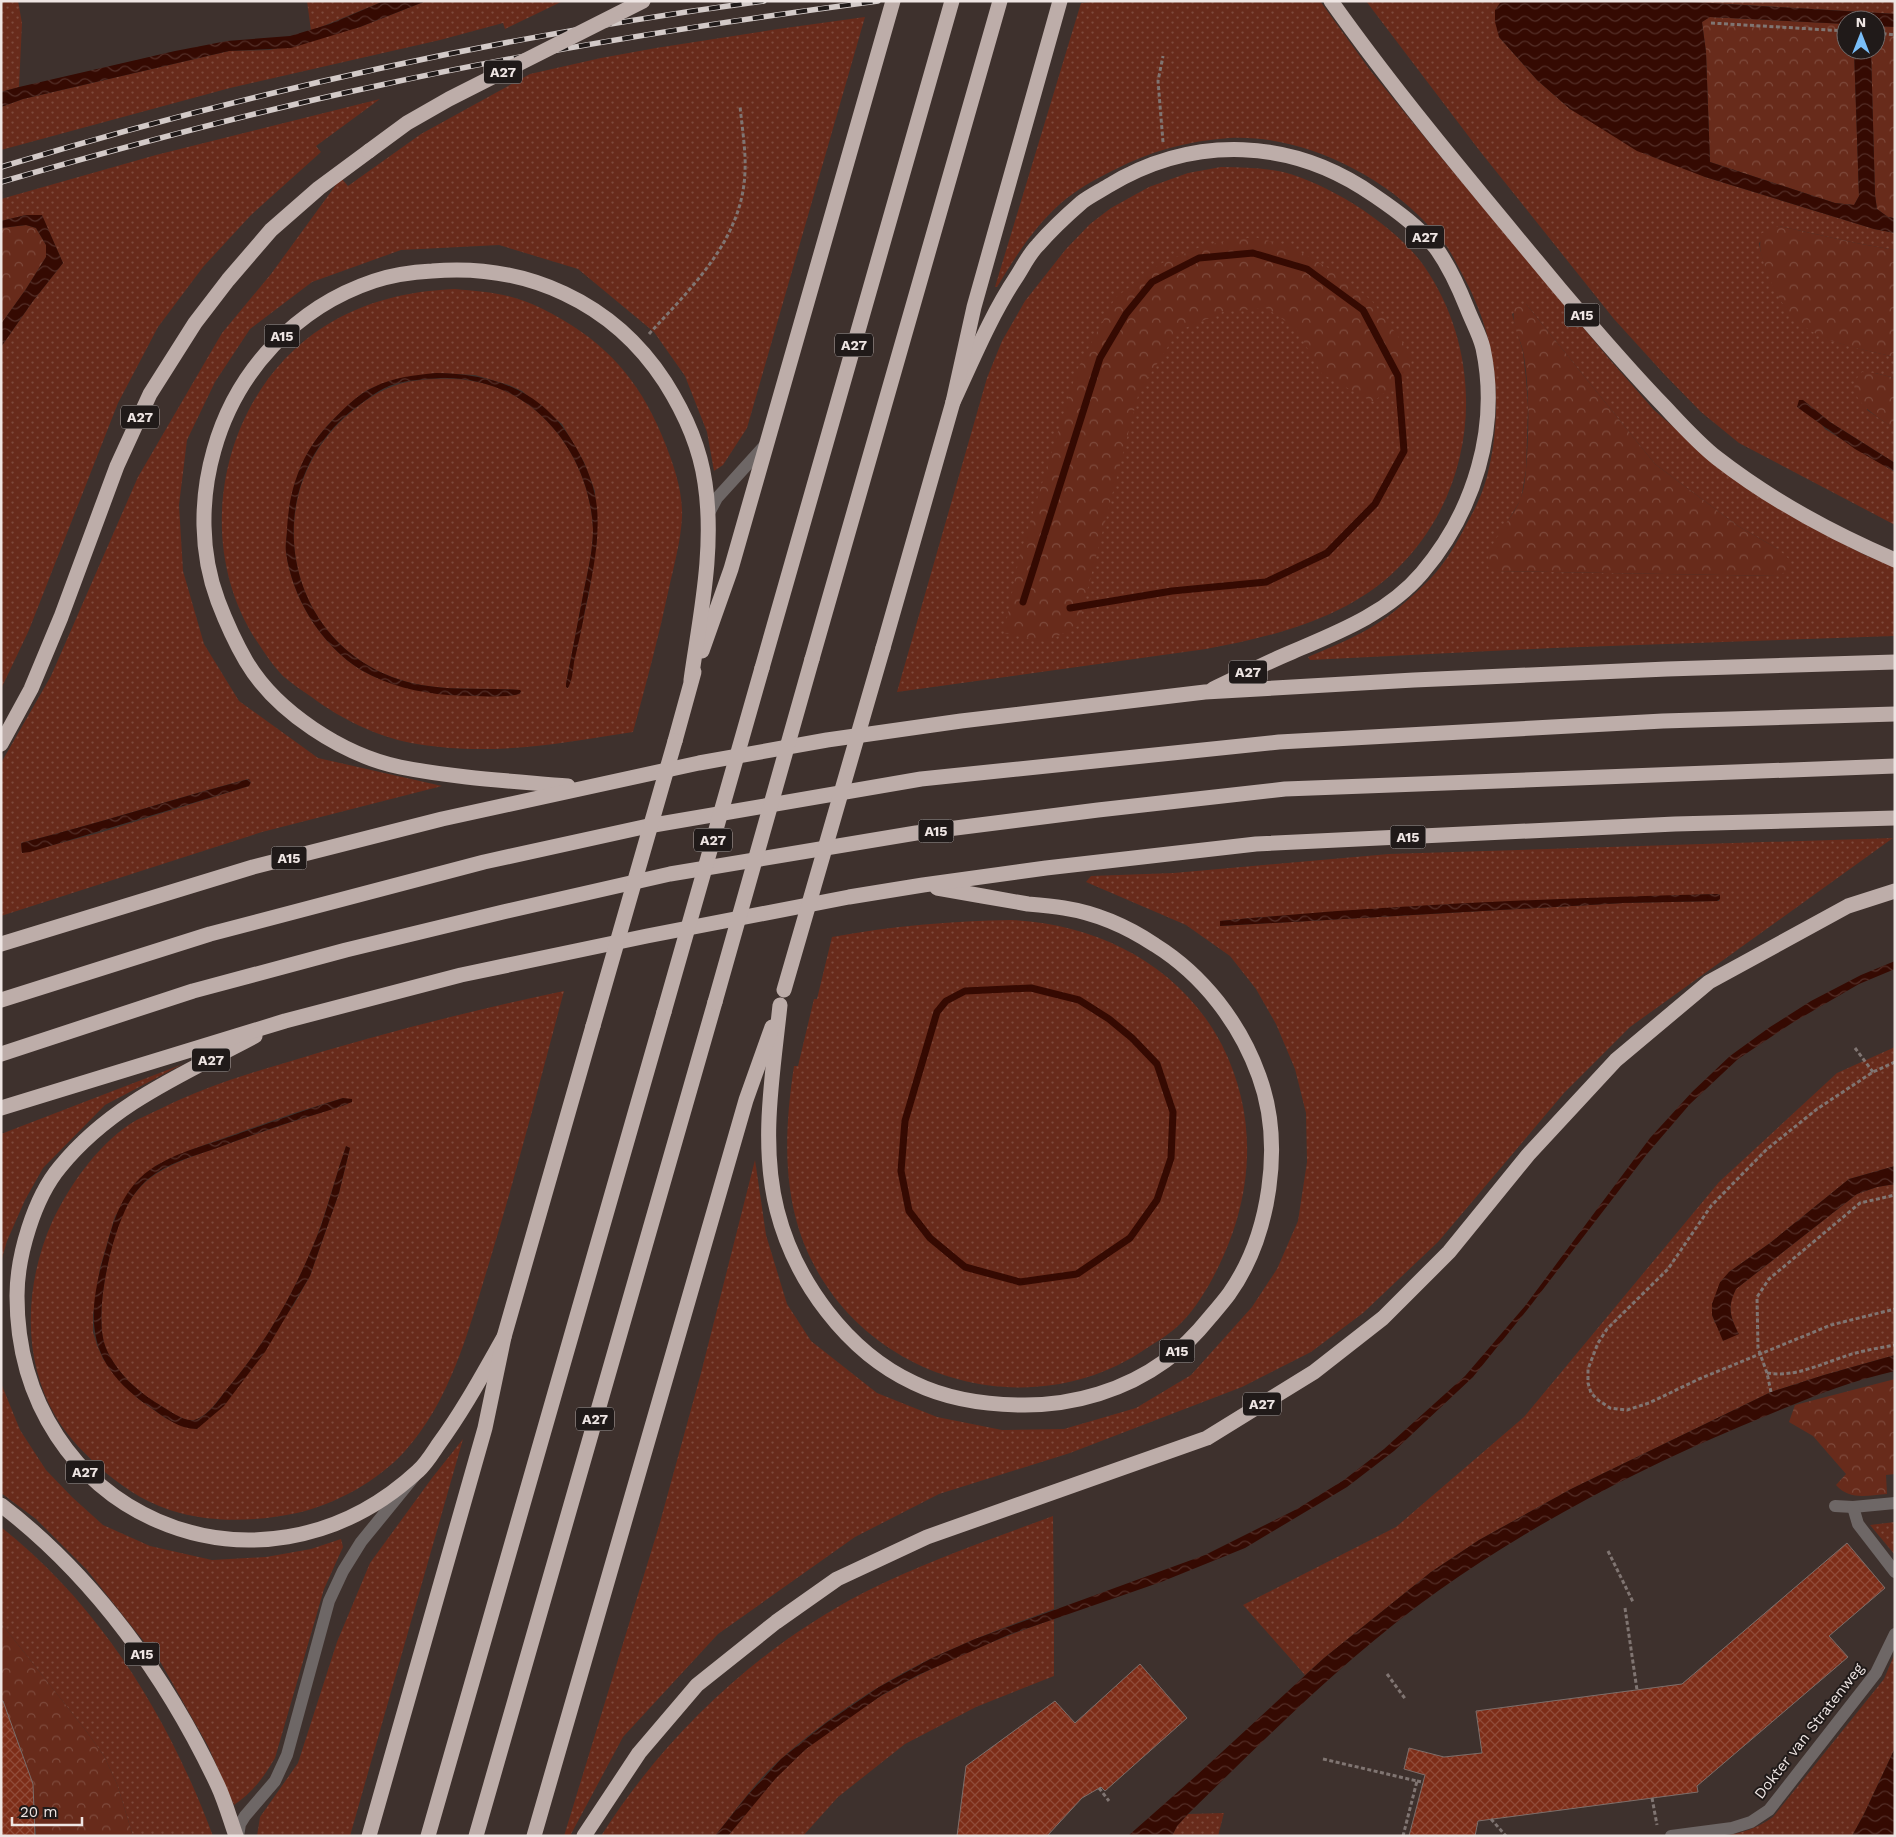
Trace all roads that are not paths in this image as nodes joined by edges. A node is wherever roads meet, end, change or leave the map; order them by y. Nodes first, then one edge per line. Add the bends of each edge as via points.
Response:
1 (642, 1) edge
2 (893, 1) edge
3 (952, 1) edge
4 (1000, 1) edge
5 (1331, 1) edge
6 (1058, 6) edge
7 (953, 402) junction
8 (768, 442) junction
9 (708, 515) junction
10 (1895, 560) edge
11 (1895, 662) edge
12 (691, 680) junction
13 (1206, 692) junction
14 (1895, 714) edge
15 (1, 744) edge
16 (1895, 766) edge
17 (582, 787) junction
18 (1895, 818) edge
19 (923, 885) junction
20 (1895, 891) edge
21 (1, 944) edge
22 (1, 1000) edge
23 (780, 1005) junction
24 (285, 1021) junction
25 (1, 1054) edge
26 (1, 1108) edge
27 (504, 1337) junction
28 (420, 1469) junction
29 (1895, 1503) edge
30 (1, 1505) edge
31 (1835, 1506) dead end
32 (1853, 1507) junction
33 (1895, 1572) edge
34 (1895, 1634) edge
35 (237, 1836) edge
36 (369, 1836) edge
37 (428, 1836) edge
38 (476, 1836) edge
39 (534, 1836) edge
40 (584, 1836) edge
41 (1671, 1836) edge

1 - 15 highway, A27, bridge via 407,123 319,188 271,230 195,323 150,394 117,466 31,689
2 - 8 highway, A27
3 - 37 highway, A27, bridge
4 - 38 highway, A27, bridge
5 - 10 highway, A15 via 1368,53 1506,223 1622,362 1682,425 1716,457 1790,508
6 - 7 highway, A27 via 974,307
7 - 13 highway, A27 via 995,313 1036,247 1083,201 1130,173 1164,160 1203,151 1240,149 1276,153 1325,167 1361,185 1400,213 1435,248 1460,290 1482,346 1488,384 1487,422 1479,466 1466,503 1446,540 1421,575 1390,603 1359,623
7 - 23 highway, A27, bridge
8 - 9 street, A27 via 717,498
8 - 12 highway, A27 via 731,569
9 - 12 highway, A15 via 708,561
9 - 17 highway, A15 via 706,484 693,436 678,402 638,346 592,308 566,294 496,272 455,269 414,272 375,280 337,297 279,338 258,361 226,412 208,475 204,529 206,559 226,621 248,664 282,705 304,723 360,755 397,767
11 - 13 highway, A15 via 1667,669
12 - 27 highway, A27, bridge
13 - 17 highway, A15 via 827,740
14 - 22 highway via 1663,721 1278,742 922,779 648,826 484,862 210,934
16 - 25 highway, A15 via 1285,789 916,833 670,874 503,912 193,991
17 - 21 highway, A15 via 253,868
18 - 19 highway, A15 via 1675,824 1256,844
19 - 23 highway, A15 via 1065,908 1098,916 1127,929 1178,960 1203,984 1246,1046 1260,1077 1269,1117 1271,1171 1267,1205 1254,1245 1230,1294 1168,1360 1134,1381 1086,1398 1037,1405 994,1405 946,1395 914,1383 884,1366 847,1335 806,1280 777,1210 768,1138
19 - 24 highway, A15 via 574,950 461,975
20 - 40 highway, A27 via 1848,906 1710,982 1688,1000 1616,1060 1528,1155 1436,1266 1383,1318 1314,1372 1207,1438 927,1537 838,1579 776,1622 697,1685 639,1753
23 - 39 highway, A27 via 746,1100
24 - 26 highway, A15
24 - 28 highway, A27 via 137,1099 90,1134 58,1169 30,1225 19,1266 16,1314 28,1375 44,1417 90,1478 137,1511 182,1530 236,1540 298,1536 364,1511
27 - 28 highway, A27 via 458,1419
27 - 36 highway, A27 via 486,1428
28 - 35 street, A27 via 361,1542 343,1571 329,1602 287,1755 275,1781 240,1824
29 - 32 street
30 - 35 highway, A15 via 32,1528 84,1581 140,1652 187,1724 219,1787
31 - 32 street
32 - 33 street via 1858,1524
34 - 41 street, Dokter van Stratenweg via 1876,1673 1769,1810 1751,1822 1732,1828

